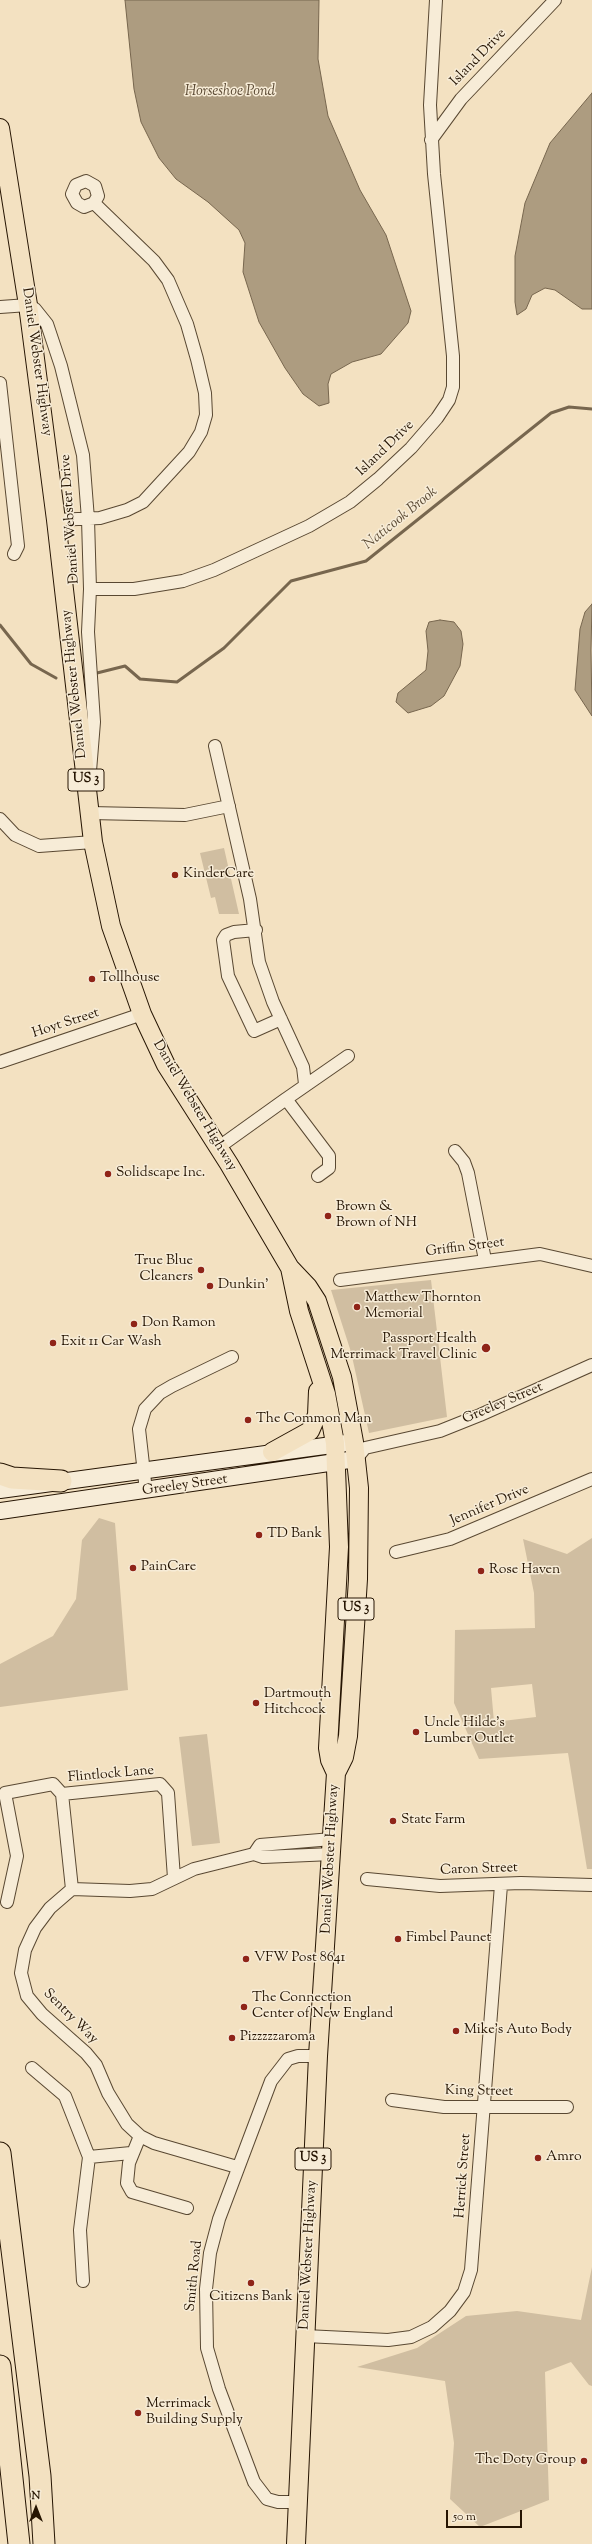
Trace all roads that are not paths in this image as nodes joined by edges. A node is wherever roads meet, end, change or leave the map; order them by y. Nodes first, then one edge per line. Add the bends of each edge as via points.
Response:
1 (436, 0) edge
2 (555, 0) edge
3 (0, 128) edge
4 (431, 140) junction
5 (94, 204) dead end
6 (28, 305) junction
7 (0, 307) edge
8 (0, 383) edge
9 (3, 444) edge
10 (88, 519) junction
11 (56, 520) junction
12 (14, 554) dead end
13 (90, 590) junction
14 (215, 746) dead end
15 (87, 791) junction
16 (229, 806) junction
17 (90, 813) junction
18 (0, 819) edge
19 (93, 842) junction
20 (256, 930) junction
21 (142, 1014) junction
22 (281, 1019) junction
23 (348, 1056) dead end
24 (0, 1062) edge
25 (306, 1084) junction
26 (286, 1098) junction
27 (218, 1148) junction
28 (455, 1151) dead end
29 (318, 1176) dead end
30 (485, 1260) junction
31 (592, 1266) edge
32 (290, 1268) junction
33 (340, 1280) dead end
34 (232, 1357) dead end
35 (592, 1365) edge
36 (318, 1370) junction
37 (335, 1443) junction
38 (358, 1450) junction
39 (272, 1452) junction
40 (336, 1463) junction
41 (143, 1470) junction
42 (0, 1474) edge
43 (592, 1479) edge
44 (61, 1481) junction
45 (0, 1490) edge
46 (146, 1491) junction
47 (0, 1512) edge
48 (396, 1552) dead end
49 (336, 1774) junction
50 (62, 1794) junction
51 (332, 1847) junction
52 (174, 1878) junction
53 (367, 1880) dead end
54 (501, 1885) junction
55 (592, 1885) edge
56 (72, 1889) junction
57 (7, 1902) dead end
58 (318, 2056) junction
59 (32, 2068) dead end
60 (392, 2100) dead end
61 (483, 2107) junction
62 (567, 2107) dead end
63 (140, 2136) junction
64 (0, 2153) edge
65 (131, 2153) junction
66 (89, 2157) junction
67 (237, 2167) junction
68 (187, 2208) dead end
69 (83, 2281) dead end
70 (305, 2336) junction
71 (0, 2366) edge
72 (297, 2502) junction
73 (19, 2544) edge
74 (44, 2544) edge
75 (296, 2544) edge

1 - 4 street, Island Drive via 430,81
2 - 4 street, Island Drive via 461,99
3 - 6 main road, Daniel Webster Highway / US 3
4 - 13 street, Island Drive via 454,373 449,400 437,418 411,448 378,479 350,502 309,526 214,570 182,581 140,589
5 - 10 street via 139,246 168,280 187,324 197,359 205,393 206,415 201,432 189,452 143,502 113,515
6 - 7 street
6 - 10 street, Daniel Webster Drive via 35,309 47,324 61,366 83,456
6 - 11 main road, Daniel Webster Highway / US 3
8 - 9 street
9 - 12 street via 18,546
10 - 11 street
10 - 13 street, Daniel Webster Drive
11 - 15 main road, Daniel Webster Highway / US 3
13 - 15 street, Daniel Webster Drive via 89,653 94,740
14 - 16 street
15 - 17 main road, Daniel Webster Highway / US 3
16 - 17 street via 185,815
16 - 20 street
17 - 19 main road, Daniel Webster Highway / US 3
18 - 19 street via 19,837 39,846
19 - 21 main road, Daniel Webster Highway / US 3 via 111,926
20 - 22 street via 259,962
20 - 22 street via 226,935 223,940 228,976 254,1031
21 - 24 street, Hoyt Street
21 - 27 main road, Daniel Webster Highway / US 3 via 166,1065
22 - 25 street via 303,1067
23 - 25 street
25 - 26 street
26 - 27 street
26 - 29 street via 329,1156 329,1168
27 - 32 main road, Daniel Webster Highway / US 3
28 - 30 street via 464,1162 468,1173
30 - 31 street, Griffin Street via 540,1254
30 - 33 street, Griffin Street
32 - 36 main road, Daniel Webster Highway / US 3 via 292,1288
32 - 38 main road, Daniel Webster Highway / US 3 via 317,1301 326,1325 342,1376
34 - 41 street via 172,1386 151,1401 145,1409 139,1429
35 - 38 street, Greeley Street via 474,1418 440,1430
36 - 37 main road, Daniel Webster Highway / US 3 via 326,1394
36 - 39 main road via 318,1408 314,1425 302,1436
37 - 38 main road, Greeley Street
37 - 39 main road, Greeley Street
37 - 40 main road, Daniel Webster Highway / US 3
38 - 40 main road, Greeley Street
38 - 49 main road, Daniel Webster Highway / US 3 via 360,1528 351,1705 347,1747
39 - 41 main road, Greeley Street
40 - 46 main road, Greeley Street
40 - 49 main road, Daniel Webster Highway / US 3 via 339,1547 328,1748
41 - 44 main road, Greeley Street
41 - 46 street
42 - 44 highway via 12,1478
43 - 48 street, Jennifer Drive via 450,1539
44 - 45 main road, Greeley Street
46 - 47 main road, Greeley Street
49 - 51 main road, Daniel Webster Highway / US 3
50 - 52 street, Flintlock Lane via 160,1784 168,1793
50 - 56 street
50 - 57 street via 53,1784 5,1793 17,1856
51 - 52 street via 260,1845 254,1854 222,1860
51 - 58 main road, Daniel Webster Highway / US 3
52 - 56 street via 152,1889
53 - 54 street, Caron Street via 440,1886
54 - 55 street, Caron Street
54 - 61 street, Herrick Street
56 - 63 street, Sentry Way via 50,1908 35,1928 25,1950 21,1973 23,1985 27,1996 42,2014 86,2053 96,2066 114,2104 127,2124
58 - 67 street, Smith Road via 288,2059 276,2072
58 - 70 main road, Daniel Webster Highway / US 3
59 - 66 street via 65,2096
60 - 61 street, King Street via 444,2107
61 - 62 street, King Street
61 - 70 street, Herrick Street via 471,2270 464,2292 450,2311 432,2327 411,2337 388,2340
63 - 65 street
63 - 67 street, Sentry Way via 154,2143
64 - 74 highway via 40,2476
65 - 66 street
65 - 68 street via 127,2183 132,2192
66 - 69 street via 80,2230
67 - 72 street, Smith Road via 218,2219 210,2253 206,2289 208,2348 221,2396 254,2482 267,2499
70 - 72 main road, Daniel Webster Highway / US 3
71 - 73 highway
72 - 75 main road, Daniel Webster Highway / US 3

